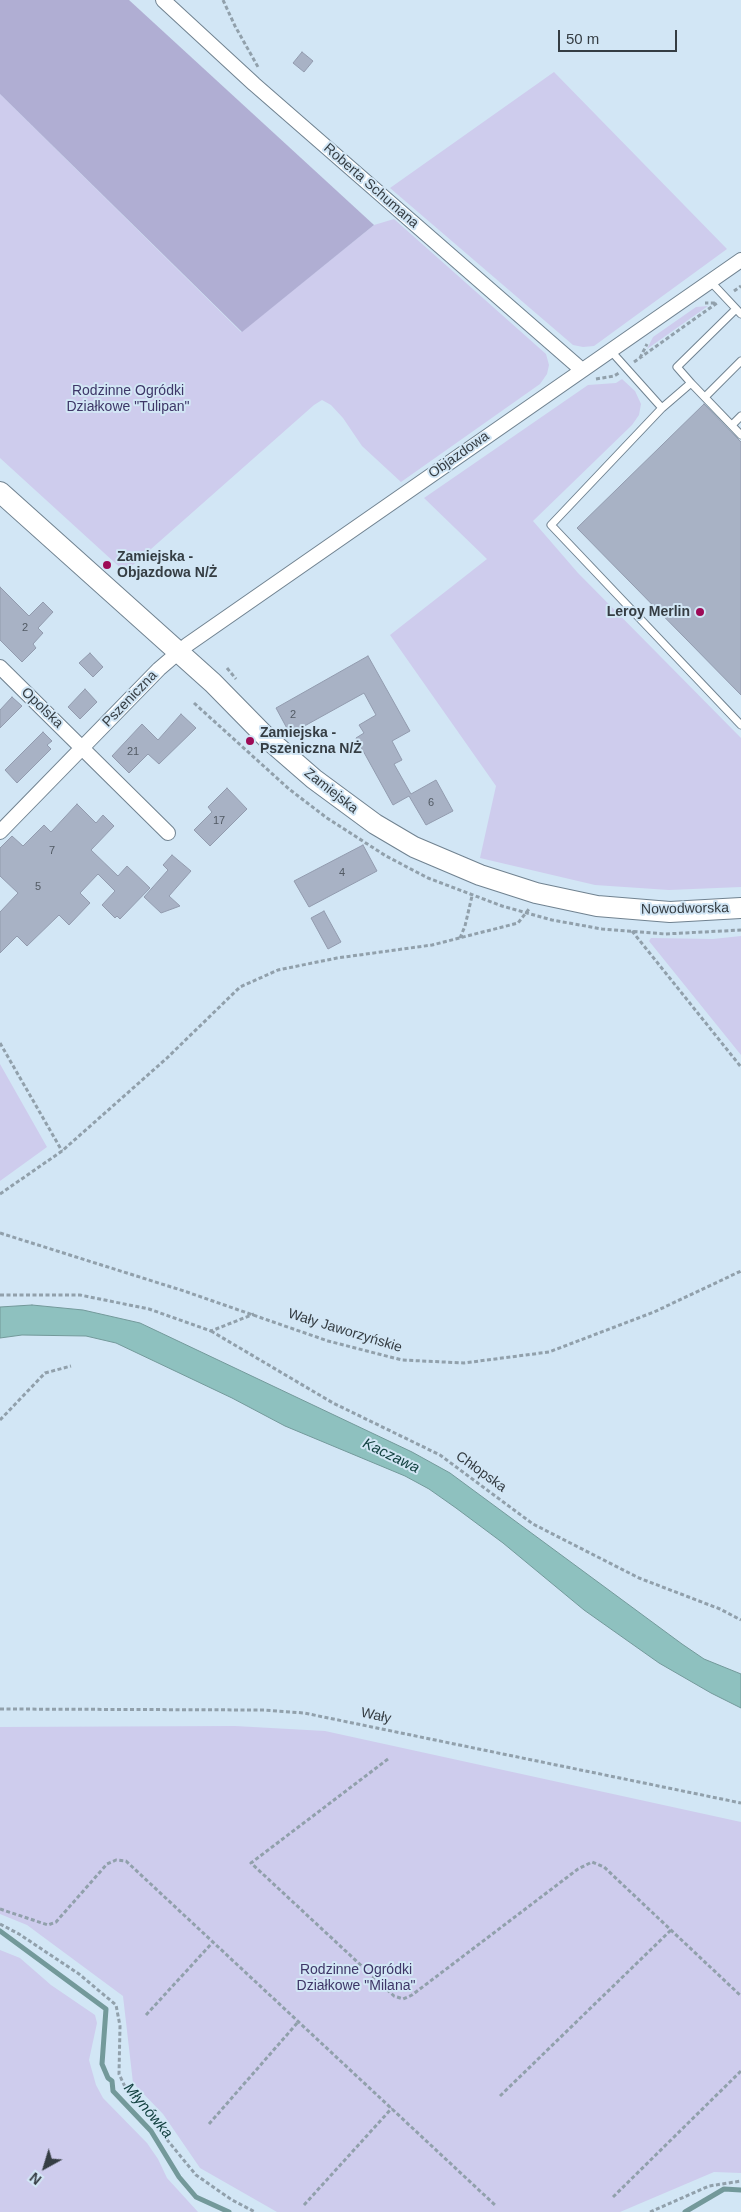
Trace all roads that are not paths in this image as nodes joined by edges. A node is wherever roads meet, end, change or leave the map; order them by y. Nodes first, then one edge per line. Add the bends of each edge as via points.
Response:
1 (163, 0) edge
2 (741, 260) edge
3 (710, 281) junction
4 (739, 312) edge
5 (610, 350) junction
6 (741, 361) edge
7 (582, 370) junction
8 (691, 383) junction
9 (705, 397) junction
10 (662, 408) junction
11 (741, 416) edge
12 (732, 425) junction
13 (741, 435) edge
14 (0, 492) edge
15 (178, 652) junction
16 (0, 667) edge
17 (741, 725) edge
18 (84, 748) junction
19 (0, 832) edge
20 (168, 833) dead end
21 (741, 908) edge
22 (629, 910) joint

1 - 7 street, Roberta Schumana via 254,84
2 - 3 street, Objazdowa
3 - 4 lane
3 - 5 street, Objazdowa
4 - 8 lane via 677,367
5 - 7 street, Objazdowa
5 - 10 lane
6 - 9 lane
7 - 15 street, Objazdowa
8 - 9 lane
8 - 10 lane
9 - 12 lane
10 - 17 lane via 551,525
11 - 12 lane
12 - 13 lane
14 - 15 street, Zamiejska
15 - 18 street, Pszeniczna
15 - 22 street, Zamiejska via 314,779 369,820 414,847 447,863 536,893
16 - 18 street, Opolska
18 - 19 street, Pszeniczna
18 - 20 street
21 - 22 street, Nowodworska via 670,912

